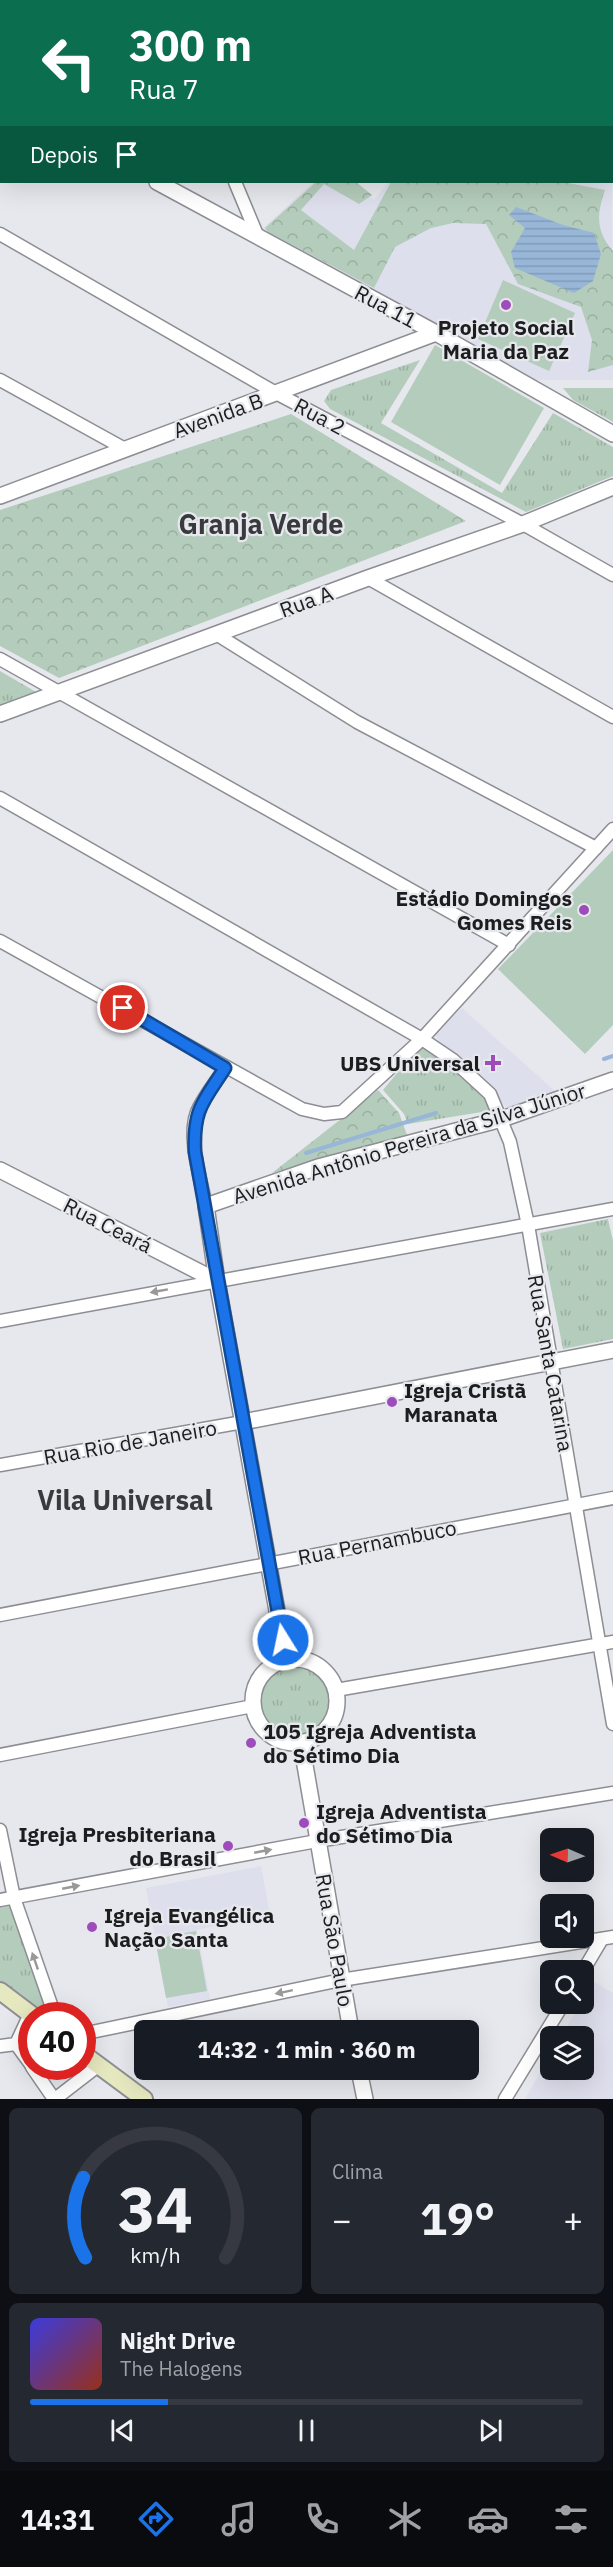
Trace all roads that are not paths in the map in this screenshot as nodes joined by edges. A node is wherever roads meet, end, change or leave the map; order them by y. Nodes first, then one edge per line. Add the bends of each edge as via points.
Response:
1 (159, 183) edge
2 (235, 183) edge
3 (0, 234) edge
4 (258, 237) junction
5 (436, 333) junction
6 (0, 380) edge
7 (276, 393) junction
8 (613, 434) edge
9 (125, 449) junction
10 (613, 487) edge
11 (0, 496) edge
12 (523, 524) junction
13 (613, 575) edge
14 (368, 578) junction
15 (216, 634) junction
16 (0, 659) edge
17 (60, 691) junction
18 (0, 714) edge
19 (613, 717) edge
20 (0, 798) edge
21 (613, 829) edge
22 (596, 848) junction
23 (0, 940) edge
24 (509, 945) junction
25 (422, 1039) junction
26 (225, 1068) junction
27 (613, 1080) edge
28 (502, 1119) junction
29 (2, 1172) edge
30 (206, 1206) junction
31 (613, 1209) edge
32 (528, 1225) junction
33 (217, 1281) junction
34 (0, 1321) edge
35 (613, 1350) edge
36 (550, 1362) junction
37 (243, 1422) junction
38 (0, 1466) edge
39 (613, 1498) edge
40 (575, 1504) junction
41 (269, 1563) junction
42 (0, 1615) edge
43 (613, 1642) edge
44 (600, 1644) junction
45 (286, 1659) junction
46 (336, 1690) junction
47 (253, 1706) junction
48 (613, 1724) edge
49 (301, 1742) junction
50 (0, 1755) edge
51 (613, 1792) edge
52 (0, 1830) edge
53 (317, 1841) junction
54 (14, 1898) junction
55 (0, 1900) edge
56 (608, 1938) edge
57 (591, 1960) edge
58 (341, 1980) junction
59 (0, 1991) edge
60 (50, 2002) edge
61 (18, 2004) edge
62 (557, 2014) edge
63 (349, 2020) edge
64 (96, 2031) edge
65 (18, 2040) edge
66 (16, 2044) junction
67 (0, 2046) edge
68 (18, 2047) edge
69 (96, 2063) edge
70 (99, 2065) junction
71 (41, 2080) edge
72 (361, 2080) edge
73 (54, 2099) edge
74 (144, 2099) edge
75 (365, 2099) edge
76 (505, 2099) edge

1 - 4 street, Rua 11
2 - 4 street
3 - 7 street, Rua 2
4 - 5 street, Rua 11
5 - 7 street, Avenida B
5 - 8 street, Rua 11
6 - 9 street
7 - 9 street, Avenida B
7 - 12 street, Rua 2
9 - 11 street, Avenida B
10 - 12 street, Rua A
12 - 13 street, Rua 2
12 - 14 street, Rua A
14 - 15 street, Rua A
14 - 19 street
15 - 17 street, Rua A
15 - 22 street via 357,722
16 - 17 street
17 - 18 street, Rua A
17 - 24 street
20 - 25 street, Rua Santa Catarina
21 - 22 street
22 - 24 street
23 - 26 street
24 - 25 street
25 - 26 street via 342,1112 324,1114 302,1109
25 - 28 street, Rua Santa Catarina via 453,1060 490,1094
26 - 30 street via 197,1112 194,1128
27 - 28 street, Avenida Antônio Pereira da Silva Júnior
28 - 30 street, Avenida Antônio Pereira da Silva Júnior via 318,1167
28 - 32 street, Rua Santa Catarina
29 - 33 street, Rua Ceará
30 - 33 street
31 - 32 street
32 - 33 street
32 - 36 street, Rua Santa Catarina
33 -> 34 street
33 - 37 street
35 - 36 street, Rua Rio de Janeiro
36 - 37 street, Rua Rio de Janeiro
36 - 40 street, Rua Santa Catarina
37 - 38 street, Rua Rio de Janeiro
37 - 41 street
39 - 40 street, Rua Pernambuco
40 - 41 street, Rua Pernambuco
40 - 44 street, Rua Santa Catarina
41 - 42 street, Rua Pernambuco
41 - 45 street
43 - 44 street
44 - 46 street
44 - 48 street, Rua Santa Catarina
45 - 46 street via 302,1659 317,1665
45 - 47 street via 271,1666 260,1678
46 - 49 street via 337,1708 330,1724 318,1736
47 - 49 street via 267,1732 277,1739
47 - 50 street
49 - 53 street, Rua São Paulo
51 - 53 street
52 - 54 street
54 -> 53 street
53 - 58 street, Rua São Paulo
54 - 55 street
60 -> 54 street
56 - 57 street
56 - 58 street
58 - 63 street, Rua São Paulo
58 -> 64 street
59 - 61 main road
62 - 76 street
65 - 66 street
66 - 67 street
66 - 68 street
69 - 70 main road
70 - 73 street
70 - 74 main road
71 - 73 street
72 - 75 street

